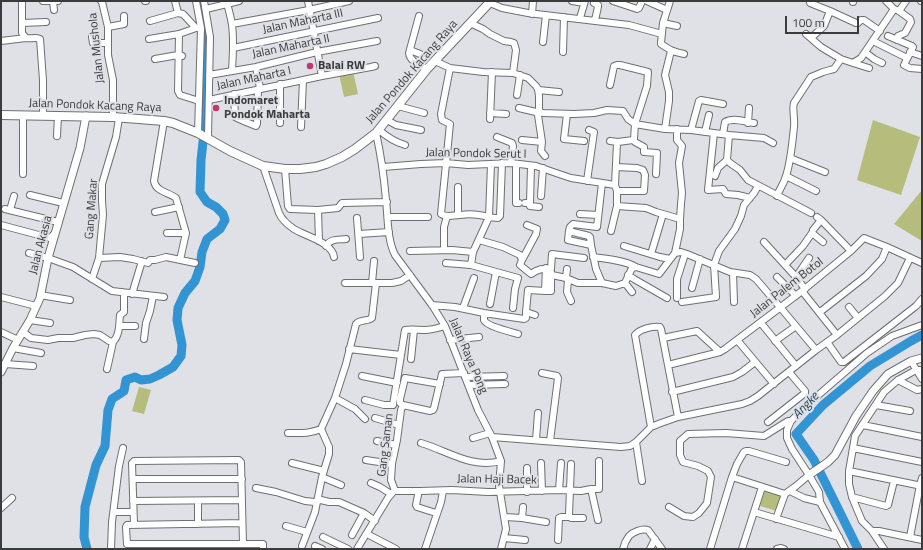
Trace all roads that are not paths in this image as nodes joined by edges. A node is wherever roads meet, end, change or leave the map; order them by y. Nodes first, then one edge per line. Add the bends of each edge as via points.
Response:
1 (22, 1) edge
2 (43, 1) edge
3 (53, 1) edge
4 (58, 1) edge
5 (102, 1) edge
6 (175, 1) edge
7 (196, 1) edge
8 (204, 1) edge
9 (239, 1) edge
10 (308, 1) edge
11 (349, 1) edge
12 (533, 1) edge
13 (572, 1) edge
14 (612, 1) edge
15 (642, 1) edge
16 (647, 1) edge
17 (670, 1) edge
18 (810, 1) edge
19 (886, 1) edge
20 (906, 1) edge
21 (491, 2) edge
22 (585, 2) edge
23 (227, 3) junction
24 (594, 3) dead end
25 (206, 9) junction
26 (54, 10) dead end
27 (309, 10) junction
28 (667, 10) junction
29 (897, 10) junction
30 (830, 11) junction
31 (178, 13) junction
32 (532, 14) junction
33 (546, 15) junction
34 (124, 16) dead end
35 (419, 16) dead end
36 (564, 17) junction
37 (378, 18) dead end
38 (580, 18) junction
39 (595, 20) junction
40 (150, 21) dead end
41 (46, 22) dead end
42 (22, 23) junction
43 (470, 23) junction
44 (663, 23) junction
45 (232, 24) junction
46 (677, 26) dead end
47 (108, 27) junction
48 (198, 28) junction
49 (313, 31) junction
50 (880, 31) junction
51 (179, 34) junction
52 (662, 34) junction
53 (888, 36) dead end
54 (92, 37) dead end
55 (26, 38) junction
56 (149, 39) dead end
57 (897, 40) junction
58 (1, 41) edge
59 (377, 41) dead end
60 (873, 41) junction
61 (543, 42) dead end
62 (108, 43) junction
63 (233, 48) junction
64 (410, 50) junction
65 (671, 51) junction
66 (317, 52) junction
67 (563, 52) dead end
68 (865, 52) junction
69 (420, 54) dead end
70 (684, 54) dead end
71 (180, 55) junction
72 (908, 55) junction
73 (922, 56) edge
74 (155, 59) dead end
75 (841, 59) junction
76 (435, 61) junction
77 (854, 63) junction
78 (882, 63) dead end
79 (375, 66) dead end
80 (256, 67) junction
81 (450, 68) junction
82 (869, 68) dead end
83 (427, 69) junction
84 (922, 69) edge
85 (232, 70) junction
86 (492, 72) junction
87 (513, 73) junction
88 (209, 75) junction
89 (520, 75) junction
90 (322, 76) junction
91 (303, 80) junction
92 (280, 84) junction
93 (610, 85) dead end
94 (259, 89) junction
95 (538, 90) junction
96 (559, 92) dead end
97 (234, 94) junction
98 (517, 95) dead end
99 (209, 100) junction
100 (199, 101) junction
101 (723, 104) dead end
102 (398, 106) junction
103 (519, 108) dead end
104 (749, 108) dead end
105 (540, 112) junction
106 (424, 113) dead end
107 (506, 114) dead end
108 (567, 114) junction
109 (1, 115) edge
110 (23, 115) junction
111 (708, 115) dead end
112 (43, 116) junction
113 (58, 116) junction
114 (86, 116) junction
115 (116, 118) junction
116 (387, 120) junction
117 (164, 121) junction
118 (280, 123) dead end
119 (635, 124) junction
120 (301, 128) dead end
121 (665, 129) junction
122 (421, 130) dead end
123 (677, 130) junction
124 (691, 130) junction
125 (378, 131) junction
126 (594, 131) dead end
127 (705, 132) junction
128 (714, 133) junction
129 (726, 134) junction
130 (57, 136) dead end
131 (203, 136) junction
132 (497, 137) dead end
133 (522, 140) dead end
134 (633, 140) junction
135 (584, 141) dead end
136 (542, 142) junction
137 (610, 142) dead end
138 (618, 142) junction
139 (774, 143) dead end
140 (405, 146) dead end
141 (545, 156) dead end
142 (790, 158) junction
143 (728, 160) junction
144 (446, 163) junction
145 (502, 163) junction
146 (491, 164) junction
147 (514, 164) junction
148 (263, 166) junction
149 (531, 166) junction
150 (383, 167) junction
151 (543, 168) junction
152 (616, 168) junction
153 (285, 169) junction
154 (825, 172) dead end
155 (23, 174) dead end
156 (656, 174) dead end
157 (716, 176) dead end
158 (786, 176) junction
159 (587, 181) junction
160 (602, 183) junction
161 (758, 186) junction
162 (458, 187) dead end
163 (616, 188) junction
164 (816, 192) dead end
165 (30, 195) dead end
166 (14, 196) dead end
167 (541, 196) dead end
168 (777, 196) junction
169 (750, 198) junction
170 (386, 202) junction
171 (63, 203) junction
172 (524, 203) junction
173 (618, 206) junction
174 (179, 207) junction
175 (539, 207) dead end
176 (318, 210) junction
177 (155, 212) dead end
178 (811, 213) dead end
179 (580, 214) dead end
180 (663, 214) junction
181 (444, 215) junction
182 (458, 215) junction
183 (598, 215) junction
184 (388, 217) junction
185 (428, 217) dead end
186 (488, 217) junction
187 (357, 218) dead end
188 (680, 219) junction
189 (58, 222) junction
190 (1, 225) edge
191 (527, 225) dead end
192 (814, 230) dead end
193 (389, 232) junction
194 (611, 232) dead end
195 (167, 233) dead end
196 (186, 233) junction
197 (54, 234) junction
198 (358, 234) junction
199 (346, 239) dead end
200 (319, 240) junction
201 (479, 240) junction
202 (764, 242) dead end
203 (822, 242) dead end
204 (326, 246) junction
205 (624, 246) dead end
206 (887, 247) junction
207 (410, 250) dead end
208 (444, 250) junction
209 (851, 251) junction
210 (473, 252) junction
211 (29, 253) dead end
212 (675, 253) junction
213 (651, 254) junction
214 (685, 254) junction
215 (334, 256) dead end
216 (360, 257) dead end
217 (593, 257) junction
218 (48, 258) junction
219 (99, 258) junction
220 (584, 258) dead end
221 (670, 258) junction
222 (809, 258) dead end
223 (910, 258) junction
224 (700, 259) junction
225 (180, 260) junction
226 (522, 260) junction
227 (142, 261) junction
228 (374, 261) dead end
229 (195, 263) dead end
230 (446, 263) dead end
231 (471, 264) junction
232 (922, 264) edge
233 (714, 265) junction
234 (785, 265) junction
235 (636, 267) junction
236 (567, 269) dead end
237 (550, 271) junction
238 (496, 272) junction
239 (733, 273) junction
240 (410, 275) junction
241 (628, 275) junction
242 (777, 277) dead end
243 (796, 277) junction
244 (92, 278) junction
245 (474, 278) dead end
246 (567, 279) junction
247 (345, 283) dead end
248 (374, 283) junction
249 (602, 283) junction
250 (625, 283) junction
251 (692, 288) dead end
252 (804, 290) junction
253 (545, 291) junction
254 (632, 292) dead end
255 (124, 293) junction
256 (132, 294) junction
257 (40, 295) junction
258 (153, 296) junction
259 (796, 296) junction
260 (1, 297) edge
261 (164, 297) dead end
262 (667, 298) dead end
263 (677, 298) dead end
264 (922, 298) edge
265 (70, 300) dead end
266 (571, 301) dead end
267 (682, 302) dead end
268 (734, 302) dead end
269 (490, 304) dead end
270 (432, 305) junction
271 (36, 306) junction
272 (780, 307) junction
273 (849, 307) dead end
274 (463, 308) junction
275 (512, 308) dead end
276 (526, 312) junction
277 (820, 312) junction
278 (484, 313) junction
279 (534, 315) dead end
280 (858, 318) junction
281 (30, 320) junction
282 (50, 323) dead end
283 (761, 323) junction
284 (922, 324) edge
285 (120, 326) junction
286 (135, 326) dead end
287 (445, 326) junction
288 (796, 326) junction
289 (414, 330) junction
290 (1, 332) edge
291 (23, 332) junction
292 (518, 334) dead end
293 (837, 334) junction
294 (479, 337) dead end
295 (663, 338) junction
296 (18, 340) junction
297 (144, 340) dead end
298 (450, 340) junction
299 (738, 340) junction
300 (775, 341) junction
301 (113, 342) junction
302 (827, 342) junction
303 (13, 348) junction
304 (349, 349) junction
305 (816, 350) junction
306 (720, 352) junction
307 (41, 353) dead end
308 (401, 355) junction
309 (922, 358) edge
310 (411, 359) dead end
311 (911, 361) junction
312 (755, 362) junction
313 (5, 364) junction
314 (668, 365) junction
315 (33, 366) dead end
316 (796, 366) junction
317 (107, 369) dead end
318 (919, 370) edge
319 (1, 372) edge
320 (789, 372) junction
321 (542, 373) dead end
322 (464, 375) junction
323 (362, 376) dead end
324 (504, 376) dead end
325 (922, 379) edge
326 (898, 380) junction
327 (397, 383) junction
328 (440, 384) junction
329 (505, 384) dead end
330 (774, 384) junction
331 (469, 385) junction
332 (922, 389) edge
333 (672, 392) junction
334 (335, 398) junction
335 (365, 400) dead end
336 (403, 405) junction
337 (876, 405) junction
338 (910, 411) dead end
339 (538, 412) dead end
340 (678, 417) junction
341 (375, 418) dead end
342 (365, 419) dead end
343 (791, 421) junction
344 (768, 422) dead end
345 (863, 424) junction
346 (398, 425) junction
347 (651, 427) junction
348 (322, 429) junction
349 (288, 433) dead end
350 (491, 435) junction
351 (922, 437) edge
352 (472, 438) dead end
353 (536, 440) junction
354 (377, 441) dead end
355 (550, 441) junction
356 (636, 442) junction
357 (421, 443) dead end
358 (396, 445) junction
359 (122, 448) dead end
360 (853, 448) junction
361 (366, 460) dead end
362 (501, 461) junction
363 (599, 461) dead end
364 (786, 462) dead end
365 (922, 462) edge
366 (292, 463) dead end
367 (541, 463) dead end
368 (560, 463) dead end
369 (392, 464) junction
370 (571, 464) dead end
371 (527, 468) dead end
372 (849, 471) junction
373 (323, 474) junction
374 (810, 474) junction
375 (732, 477) junction
376 (922, 478) edge
377 (133, 479) junction
378 (242, 479) junction
379 (642, 480) dead end
380 (894, 481) junction
381 (371, 483) dead end
382 (341, 485) dead end
383 (921, 486) edge
384 (762, 487) junction
385 (256, 488) dead end
386 (592, 489) junction
387 (559, 490) junction
388 (393, 491) junction
389 (443, 491) junction
390 (542, 491) junction
391 (570, 491) junction
392 (500, 492) junction
393 (527, 492) junction
394 (787, 492) junction
395 (418, 495) dead end
396 (852, 497) junction
397 (12, 498) dead end
398 (242, 500) junction
399 (318, 500) junction
400 (133, 501) junction
401 (198, 501) junction
402 (820, 502) junction
403 (523, 507) dead end
404 (668, 507) dead end
405 (1, 508) edge
406 (915, 511) junction
407 (114, 512) junction
408 (133, 512) junction
409 (754, 512) junction
410 (922, 512) edge
411 (364, 513) junction
412 (436, 513) junction
413 (569, 516) junction
414 (505, 517) junction
415 (522, 518) junction
416 (583, 518) dead end
417 (776, 518) junction
418 (598, 520) dead end
419 (375, 521) junction
420 (546, 522) dead end
421 (242, 523) junction
422 (134, 524) junction
423 (198, 524) junction
424 (286, 526) dead end
425 (872, 531) junction
426 (307, 532) junction
427 (367, 534) junction
428 (352, 535) dead end
429 (839, 536) junction
430 (323, 537) dead end
431 (910, 537) junction
432 (504, 538) junction
433 (655, 539) junction
434 (525, 540) dead end
435 (558, 540) dead end
436 (922, 540) edge
437 (243, 544) junction
438 (302, 546) dead end
439 (315, 546) dead end
440 (111, 549) edge
441 (263, 549) edge
442 (322, 549) edge
443 (348, 549) edge
444 (358, 549) edge
445 (396, 549) edge
446 (425, 549) edge
447 (500, 549) edge
448 (622, 549) edge
449 (650, 549) edge
450 (662, 549) edge
451 (710, 549) edge
452 (742, 549) edge
453 (777, 549) edge
454 (784, 549) edge
455 (845, 549) edge
456 (884, 549) edge

1 - 42 street
2 - 3 street
3 - 4 street
3 - 26 street
5 - 47 street, Jalan Mushola
6 - 31 street
7 - 48 street
8 - 25 street
9 - 23 street
10 - 27 street
11 - 27 street
12 - 32 street
13 - 22 street
14 - 15 street via 638,9
16 - 28 street
17 - 28 street
18 - 30 street
19 - 29 street
20 - 29 street
21 - 32 street via 502,8
21 - 43 main road, Jalan Pondok Kacang Raya
22 - 38 street
23 - 25 street
23 - 45 street
24 - 39 street via 598,5
25 - 88 street via 210,32
27 - 45 street
27 - 49 street
28 - 44 street
29 - 50 street
29 - 57 street via 910,19 905,33 898,36
30 - 50 street via 856,23 864,20
30 - 75 street via 824,26 808,36
31 - 40 street
31 - 48 street via 183,14
32 - 33 street
33 - 36 street
33 - 61 street
34 - 47 street via 124,24
35 - 64 street
36 - 38 street
36 - 67 street
37 - 49 street, Jalan Maharta III
38 - 39 street
39 - 52 street via 629,25
41 - 42 street
42 - 55 street via 22,34
43 - 76 main road, Jalan Pondok Kacang Raya
43 - 87 street via 514,44 516,50
44 - 46 street
44 - 52 street
45 - 63 street
47 - 62 street, Jalan Mushola
48 - 51 street
48 - 100 street
49 - 63 street, Jalan Maharta III
49 - 66 street
50 - 60 street
51 - 56 street
51 - 71 street
52 - 65 street via 661,44
53 - 57 street
54 - 62 street via 93,43
55 - 58 street
55 - 112 street via 41,40
57 - 72 street via 912,46
59 - 66 street, Jalan Maharta II
60 - 68 street
60 - 72 street
62 - 115 street, Jalan Mushola
63 - 85 street
64 - 69 street
64 - 83 street via 409,56 412,60
65 - 70 street
65 - 121 street via 665,75 669,100
66 - 80 street, Jalan Maharta II
66 - 90 street
68 - 77 street via 862,58
68 - 78 street
71 - 74 street
71 - 100 street via 179,93
72 - 73 street
72 - 84 street via 904,66
75 - 77 street
75 - 142 street via 834,69 811,78 793,104 795,120
76 - 81 street
76 - 83 main road, Jalan Pondok Kacang Raya
77 - 82 street
79 - 90 street, Jalan Maharta I
80 - 85 street, Jalan Maharta II
80 - 94 street
81 - 86 street
81 - 144 street via 441,114 442,120 450,124
83 - 102 main road, Jalan Pondok Kacang Raya
85 - 88 street, Jalan Maharta II
86 - 87 street
86 - 107 street via 490,116
87 - 89 street
88 - 99 street
89 - 95 street via 528,78
89 - 98 street
90 - 91 street, Jalan Maharta I
91 - 92 street, Jalan Maharta I
91 - 120 street
92 - 94 street, Jalan Maharta I
92 - 118 street
93 - 119 street via 614,66 620,65 648,72 647,86
94 - 97 street, Jalan Maharta I
94 - 97 street via 256,126 235,117
95 - 96 street
95 - 105 street
97 - 99 street, Jalan Maharta I
99 - 131 street
100 - 131 street
101 - 124 street via 701,100
102 - 106 street
102 - 116 main road, Jalan Pondok Kacang Raya
103 - 105 street
104 - 129 street via 751,123 728,120 725,122
105 - 108 street
105 - 136 street via 538,115
108 - 119 street via 623,111
108 - 135 street via 564,139
109 - 110 main road, Jalan Pondok Kacang Raya
110 - 112 main road, Jalan Pondok Kacang Raya
110 - 155 street
111 - 127 street
112 - 113 main road, Jalan Pondok Kacang Raya
113 - 114 main road, Jalan Pondok Kacang Raya
113 - 130 street
114 - 115 main road, Jalan Pondok Kacang Raya
114 - 171 street, Jalan Akasia via 80,148
115 - 117 main road, Jalan Pondok Kacang Raya
115 - 219 street, Gang Makar via 116,137 102,184 103,215
116 - 122 street via 396,125
116 - 125 main road, Jalan Pondok Kacang Raya
117 - 131 main road, Jalan Pondok Kacang Raya
117 - 174 street via 154,181 158,189 176,198
119 - 121 street
119 - 134 street
121 - 123 street
123 - 124 street
123 - 188 street via 677,141 682,146 679,163 682,193
124 - 127 street
125 - 140 street
125 - 150 street, Jalan Raya Pong
125 - 153 main road, Jalan Pondok Kacang Raya via 336,160 316,167
126 - 159 street
127 - 128 street
128 - 129 street
128 - 169 street via 708,190 723,189 726,194
129 - 139 street via 764,138
129 - 143 street
131 - 148 main road, Jalan Pondok Kacang Raya
132 - 147 street via 512,143
133 - 136 street
134 - 138 street
134 - 156 street via 644,147 644,152 657,153
136 - 141 street via 541,151
137 - 138 street
138 - 152 street
142 - 154 street
142 - 158 street
143 - 157 street via 718,168
143 - 161 street via 748,180
144 - 146 street, Jalan Pondok Serut I
144 - 150 street, Jalan Pondok Serut I
144 - 181 street
145 - 146 street, Jalan Pondok Serut I
145 - 147 street, Jalan Pondok Serut I
145 - 186 street via 500,216
146 - 186 street
147 - 149 street, Jalan Pondok Serut I
147 - 172 street via 516,203
148 - 153 main road, Jalan Pondok Kacang Raya
148 - 200 street via 281,218 293,228
149 - 151 street, Jalan Pondok Serut I
149 - 172 street
150 - 170 street, Jalan Raya Pong
151 - 159 street, Jalan Pondok Serut I
151 - 167 street
152 - 163 street
152 - 163 street, Jalan Pondok Serut I via 637,168 643,170 645,175 644,191
153 - 176 street via 289,208
158 - 164 street
158 - 168 street
159 - 160 street, Jalan Pondok Serut I
160 - 163 street, Jalan Pondok Serut I
160 - 183 street
161 - 168 street
161 - 169 street
162 - 182 street
163 - 173 street
165 - 171 street
166 - 189 street via 8,210
168 - 178 street
169 - 233 street via 744,205 735,229 719,251
170 - 176 street via 341,203 338,208
170 - 184 street, Jalan Raya Pong
171 - 189 street, Jalan Akasia
172 - 175 street
173 - 180 street via 646,208
173 - 194 street
174 - 177 street
174 - 196 street
176 - 200 street
179 - 183 street
180 - 188 street
180 - 213 street
181 - 182 street
181 - 208 street
182 - 186 street
183 - 217 street via 597,227 573,224 569,231 590,237
184 - 185 street
184 - 193 street, Jalan Raya Pong
186 - 201 street
187 - 198 street
188 - 212 street
189 - 197 street, Jalan Akasia
190 - 197 street via 50,238
191 - 226 street via 537,229
192 - 209 street via 819,219
193 - 198 street
193 - 240 street, Jalan Raya Pong via 392,249
195 - 196 street
196 - 225 street
197 - 218 street, Jalan Akasia
198 - 216 street
199 - 204 street via 328,242
200 - 204 street
201 - 210 street
201 - 226 street via 503,247 520,255
202 - 234 street
203 - 234 street via 812,233
204 - 215 street via 333,251
205 - 213 street
206 - 209 street, Jalan Palem Botol via 863,238
206 - 223 street
206 - 277 street via 882,259 866,276
207 - 208 street
208 - 210 street
209 - 252 street, Jalan Palem Botol
210 - 231 street
211 - 218 street
212 - 214 street
212 - 221 street
213 - 221 street
214 - 224 street
214 - 263 street via 677,279
217 - 235 street
217 - 249 street
218 - 244 street via 73,267
218 - 257 street, Jalan Akasia
219 - 227 street via 120,257
219 - 244 street, Gang Makar
220 - 237 street via 552,254
221 - 235 street via 659,274
222 - 243 street
223 - 232 street
223 - 280 street via 894,287
224 - 233 street
224 - 251 street
225 - 227 street via 166,256 150,260 148,263
225 - 229 street
226 - 237 street via 520,265 531,274 536,270
227 - 256 street
228 - 248 street
230 - 231 street
231 - 238 street
233 - 239 street
233 - 267 street via 716,297
234 - 243 street
235 - 241 street via 632,268
236 - 246 street
237 - 246 street
237 - 253 street
237 - 253 street via 552,290
238 - 269 street
238 - 275 street via 518,278
239 - 268 street
239 - 272 street via 750,275 756,279
240 - 248 street via 397,282
240 - 270 street, Jalan Raya Pong
241 - 250 street
241 - 262 street
242 - 259 street
243 - 252 street
244 - 255 street via 112,291
245 - 274 street
246 - 249 street via 578,283
246 - 266 street via 567,292
247 - 248 street
248 - 304 street via 372,318 357,322
249 - 250 street via 616,286
250 - 254 street
252 - 259 street, Jalan Palem Botol
252 - 277 street
253 - 276 street via 529,290
255 - 256 street
255 - 285 street via 124,312 120,315
256 - 258 street
257 - 265 street
257 - 271 street, Jalan Akasia
258 - 261 street
258 - 297 street
259 - 272 street, Jalan Palem Botol
260 - 271 street
264 - 302 street via 916,306 844,362 841,362
270 - 274 street
270 - 287 street, Jalan Raya Pong
271 - 281 street, Jalan Akasia
272 - 283 street, Jalan Palem Botol
272 - 288 street
273 - 280 street
274 - 278 street
276 - 278 street via 525,319
276 - 279 street
277 - 293 street
278 - 292 street via 486,323
280 - 293 street
281 - 282 street
281 - 291 street, Jalan Akasia
283 - 299 street, Jalan Palem Botol
283 - 300 street
284 - 343 street via 892,336 867,353
285 - 286 street
285 - 301 street
287 - 289 street via 431,330
287 - 298 street, Jalan Raya Pong
288 - 300 street
288 - 305 street
289 - 308 street via 407,329 404,332
289 - 310 street
290 - 296 street
291 - 296 street, Jalan Akasia
291 - 301 street via 31,338 43,339 94,334
293 - 302 street
294 - 298 street
295 - 306 street via 697,331
295 - 314 street
295 - 347 street via 660,327 635,335
296 - 303 street, Jalan Akasia
298 - 322 street, Jalan Raya Pong
299 - 306 street, Jalan Palem Botol
299 - 312 street
300 - 316 street
301 - 317 street
302 - 305 street
303 - 307 street
303 - 313 street, Jalan Akasia
304 - 308 street
304 - 334 street
305 - 316 street
306 - 314 street, Jalan Palem Botol
308 - 327 street
309 - 311 street
311 - 318 street
311 - 374 street via 888,374 856,416 835,455
312 - 330 street
312 - 333 street via 733,377
313 - 315 street
313 - 319 street, Jalan Akasia
314 - 333 street
316 - 320 street
318 - 325 street
318 - 326 street
320 - 330 street
320 - 344 street via 805,393
321 - 355 street via 558,378
322 - 324 street
322 - 328 street via 442,374
322 - 331 street, Jalan Raya Pong
323 - 327 street
326 - 332 street via 917,390
326 - 337 street via 884,392
327 - 335 street via 393,405
328 - 336 street via 433,410
328 - 336 street, Gang Saman via 406,378 399,401
329 - 331 street
330 - 340 street via 750,402
331 - 350 street, Jalan Raya Pong
333 - 340 street
334 - 342 street via 355,409
334 - 348 street
336 - 346 street, Gang Saman
337 - 338 street
337 - 345 street
339 - 353 street
340 - 347 street
341 - 346 street
343 - 374 street via 787,438
343 - 404 street via 764,436 688,434 680,442 680,455 683,462 708,471 711,477 707,503 693,517 684,516
345 - 351 street
345 - 360 street via 855,436
346 - 358 street, Gang Saman
347 - 356 street
348 - 349 street via 308,433
348 - 373 street via 329,447
350 - 352 street
350 - 353 street
350 - 362 street, Jalan Raya Pong
353 - 355 street
354 - 358 street
355 - 356 street via 622,447
356 - 379 street
357 - 362 street via 473,462 487,464
358 - 369 street, Gang Saman
359 - 407 street
360 - 365 street
360 - 372 street
361 - 369 street
362 - 392 street, Jalan Raya Pong
363 - 386 street, Jalan Haji Bacek via 599,488
364 - 375 street via 746,451
366 - 373 street
367 - 390 street
368 - 387 street
369 - 388 street, Gang Saman
370 - 391 street
371 - 393 street
372 - 380 street
372 - 396 street
373 - 382 street
373 - 399 street
374 - 394 street
374 - 402 street via 819,492
375 - 384 street
375 - 451 street
376 - 383 street
377 - 378 street
377 - 378 street via 134,461 239,460
377 - 400 street
378 - 398 street
380 - 383 street
380 - 396 street via 886,506
381 - 388 street
383 - 406 street
384 - 394 street
384 - 409 street
385 - 399 street via 305,501
386 - 391 street, Jalan Haji Bacek
386 - 418 street
387 - 390 street, Jalan Haji Bacek
387 - 391 street, Jalan Haji Bacek
388 - 389 street, Jalan Haji Bacek
388 - 419 street
389 - 392 street, Jalan Haji Bacek
389 - 412 street
390 - 393 street, Jalan Haji Bacek
391 - 413 street
392 - 393 street, Jalan Haji Bacek
392 - 414 street, Jalan Raya Pong
394 - 402 street
394 - 417 street
395 - 412 street via 417,507
396 - 425 street via 862,520
397 - 405 street
398 - 401 street
398 - 421 street
399 - 411 street via 339,502
399 - 426 street
400 - 401 street
400 - 408 street
401 - 423 street
402 - 429 street
403 - 415 street
406 - 410 street
406 - 431 street
407 - 408 street
407 - 440 street
408 - 422 street
409 - 417 street
409 - 452 street
411 - 419 street
411 - 428 street
412 - 446 street
413 - 416 street
413 - 435 street via 560,518
414 - 415 street
414 - 432 street, Jalan Raya Pong
415 - 420 street
417 - 429 street
419 - 427 street
421 - 423 street
421 - 437 street
422 - 423 street
422 - 437 street via 127,524 127,544
424 - 426 street
425 - 431 street
425 - 456 street
426 - 438 street
427 - 444 street
427 - 445 street
429 - 455 street
430 - 443 street
431 - 436 street
432 - 434 street
432 - 447 street, Jalan Raya Pong
433 - 448 street via 648,530 640,530 629,536
433 - 449 street
433 - 450 street
437 - 441 street via 263,544
439 - 442 street
453 - 454 street

